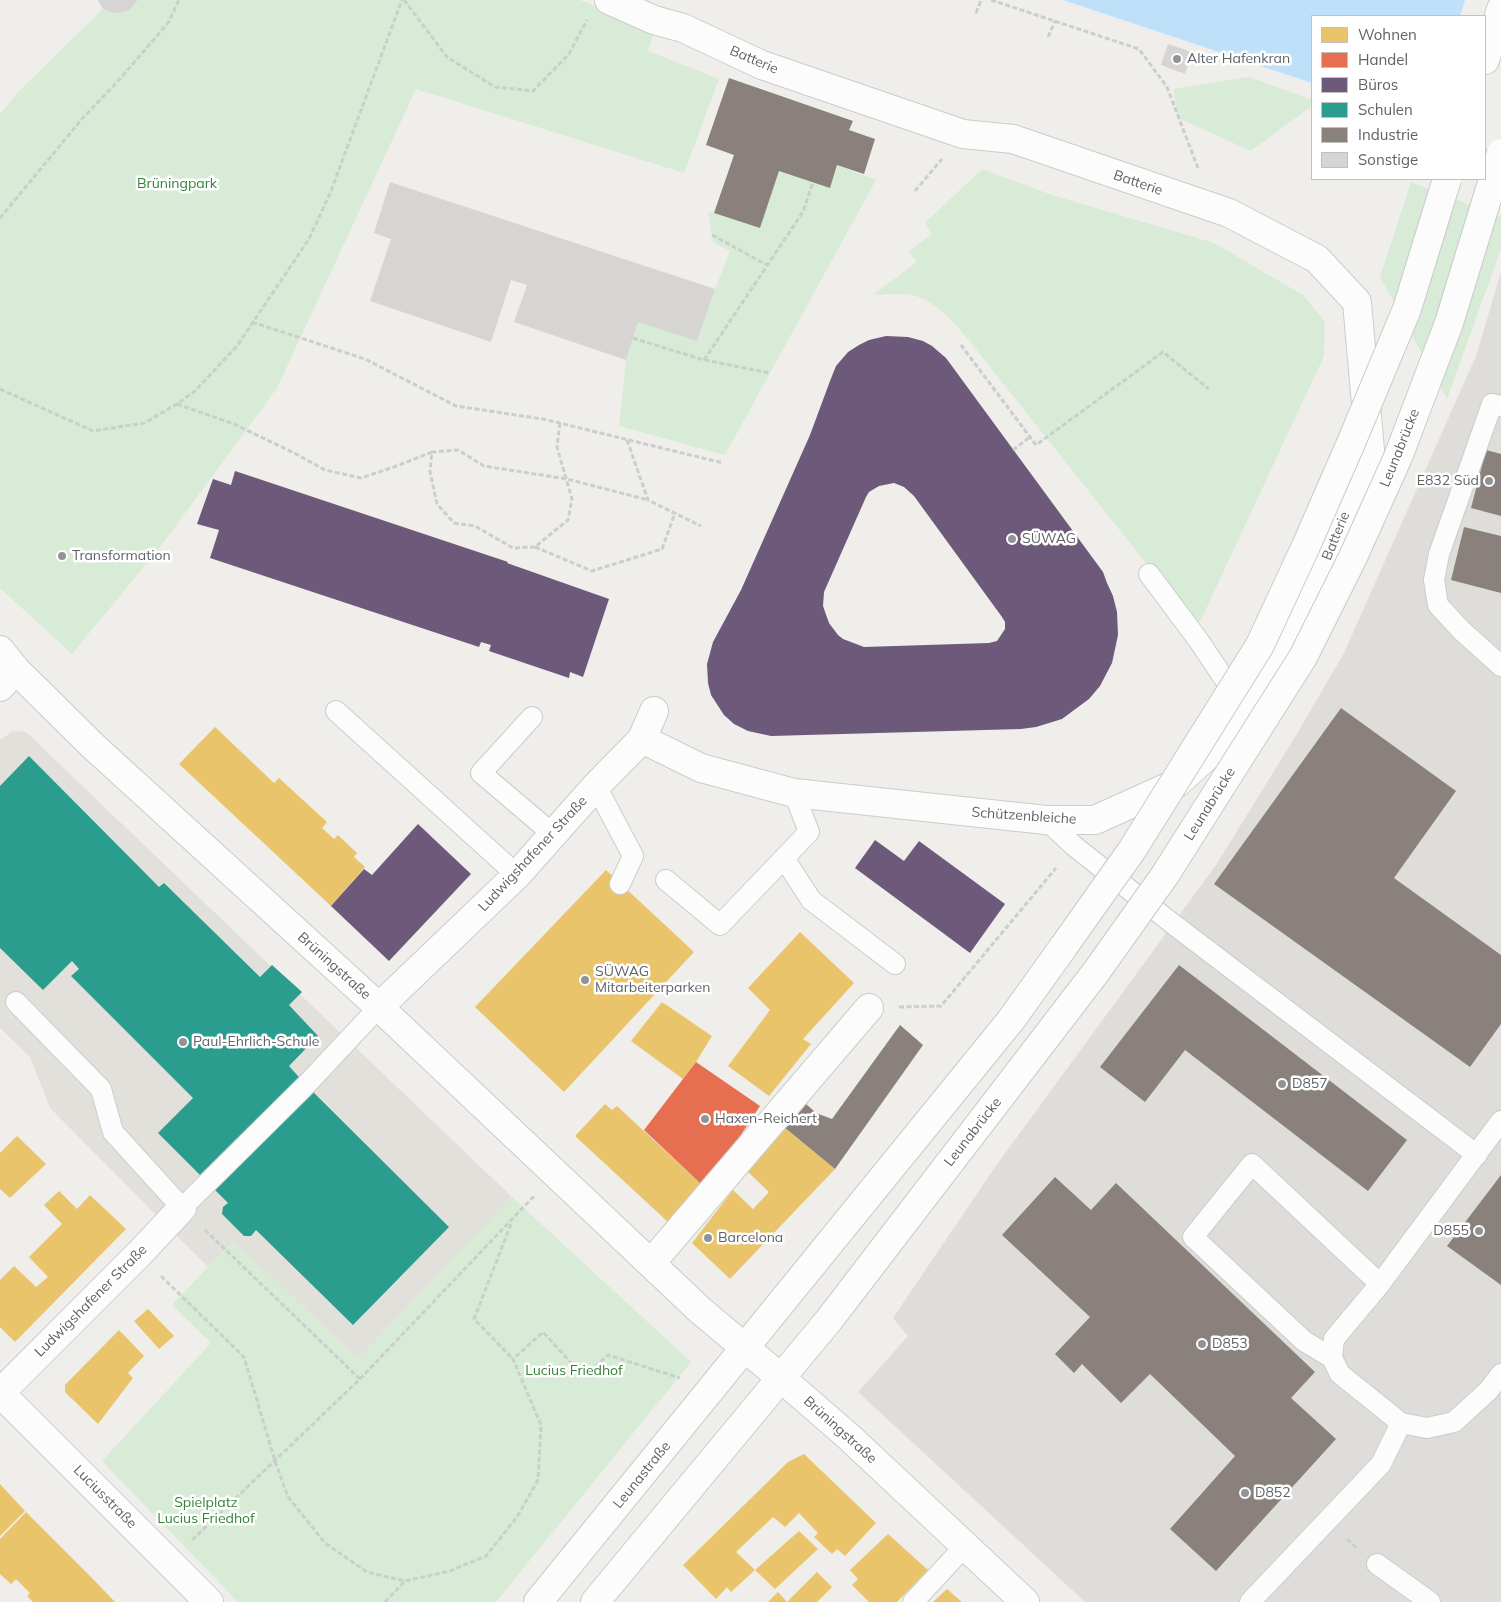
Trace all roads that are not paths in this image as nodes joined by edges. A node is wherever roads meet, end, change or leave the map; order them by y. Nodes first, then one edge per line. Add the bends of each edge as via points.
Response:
1 (599, 8) edge
2 (1501, 9) edge
3 (1486, 57) edge
4 (1501, 153) edge
5 (1447, 180) edge
6 (1501, 406) edge
7 (1149, 574) dead end
8 (1311, 599) joint
9 (1501, 666) edge
10 (5, 669) edge
11 (336, 711) dead end
12 (654, 712) dead end
13 (1247, 714) junction
14 (532, 717) dead end
15 (642, 739) junction
16 (596, 786) junction
17 (794, 793) junction
18 (1046, 820) junction
19 (554, 834) junction
20 (784, 858) junction
21 (517, 876) junction
22 (666, 880) dead end
23 (620, 884) dead end
24 (895, 964) dead end
25 (16, 1002) dead end
26 (379, 1007) junction
27 (869, 1008) road end
28 (1501, 1121) edge
29 (1477, 1155) junction
30 (182, 1208) junction
31 (651, 1264) junction
32 (1380, 1284) junction
33 (744, 1346) junction
34 (1332, 1358) junction
35 (1501, 1374) edge
36 (782, 1378) junction
37 (0, 1393) edge
38 (1401, 1423) junction
39 (965, 1546) junction
40 (1377, 1564) dead end
41 (209, 1602) edge
42 (538, 1602) edge
43 (595, 1602) edge
44 (913, 1602) edge
45 (1025, 1602) edge
46 (1250, 1602) edge
47 (1430, 1602) edge

1 - 8 street, Batterie via 683,28 762,65 963,134 1013,139 1230,213 1317,258 1357,302 1370,450
2 - 3 street
4 - 36 street, Leunabrücke, bridge via 1449,323 1398,457 1353,557 1302,657 1165,875 1096,972
5 - 33 street, bridge via 1407,309 1348,452 1260,645 1132,850 1011,1020
6 - 9 lane via 1492,404 1439,554 1434,580 1438,604
7 - 13 lane via 1199,641
8 - 13 street, Schützenbleiche
10 - 26 street, Brüningstraße
11 - 21 lane
12 - 15 street, Ludwigshafener Straße
13 - 18 street, Schützenbleiche via 1240,726 1177,783 1095,820
14 - 19 lane via 481,773
15 - 16 street, Ludwigshafener Straße
15 - 17 street, Schützenbleiche via 701,768
16 - 19 street, Ludwigshafener Straße
16 - 23 lane via 633,856
17 - 18 street, Schützenbleiche
17 - 20 lane via 809,832
18 - 29 lane via 1181,930
19 - 21 street, Ludwigshafener Straße
20 - 22 lane via 720,925
20 - 24 lane via 811,900
21 - 26 street, Ludwigshafener Straße
25 - 30 lane via 101,1089 113,1132
26 - 30 lane
26 - 31 street, Brüningstraße
27 - 31 street
28 - 29 lane
29 - 32 lane
30 - 37 street, Ludwigshafener Straße
31 - 33 street, Brüningstraße
32 - 34 lane via 1334,1339
32 - 34 lane via 1252,1164 1193,1237 1304,1341
33 - 36 street, Brüningstraße
33 - 42 street, Leunastraße
34 - 38 lane via 1340,1374
35 - 38 lane via 1488,1391 1454,1422 1427,1428
36 - 39 street, Brüningstraße
36 - 43 street
37 - 41 street, Luciusstraße
38 - 46 lane via 1381,1464
39 - 44 lane
39 - 45 street, Brüningstraße
40 - 47 lane

